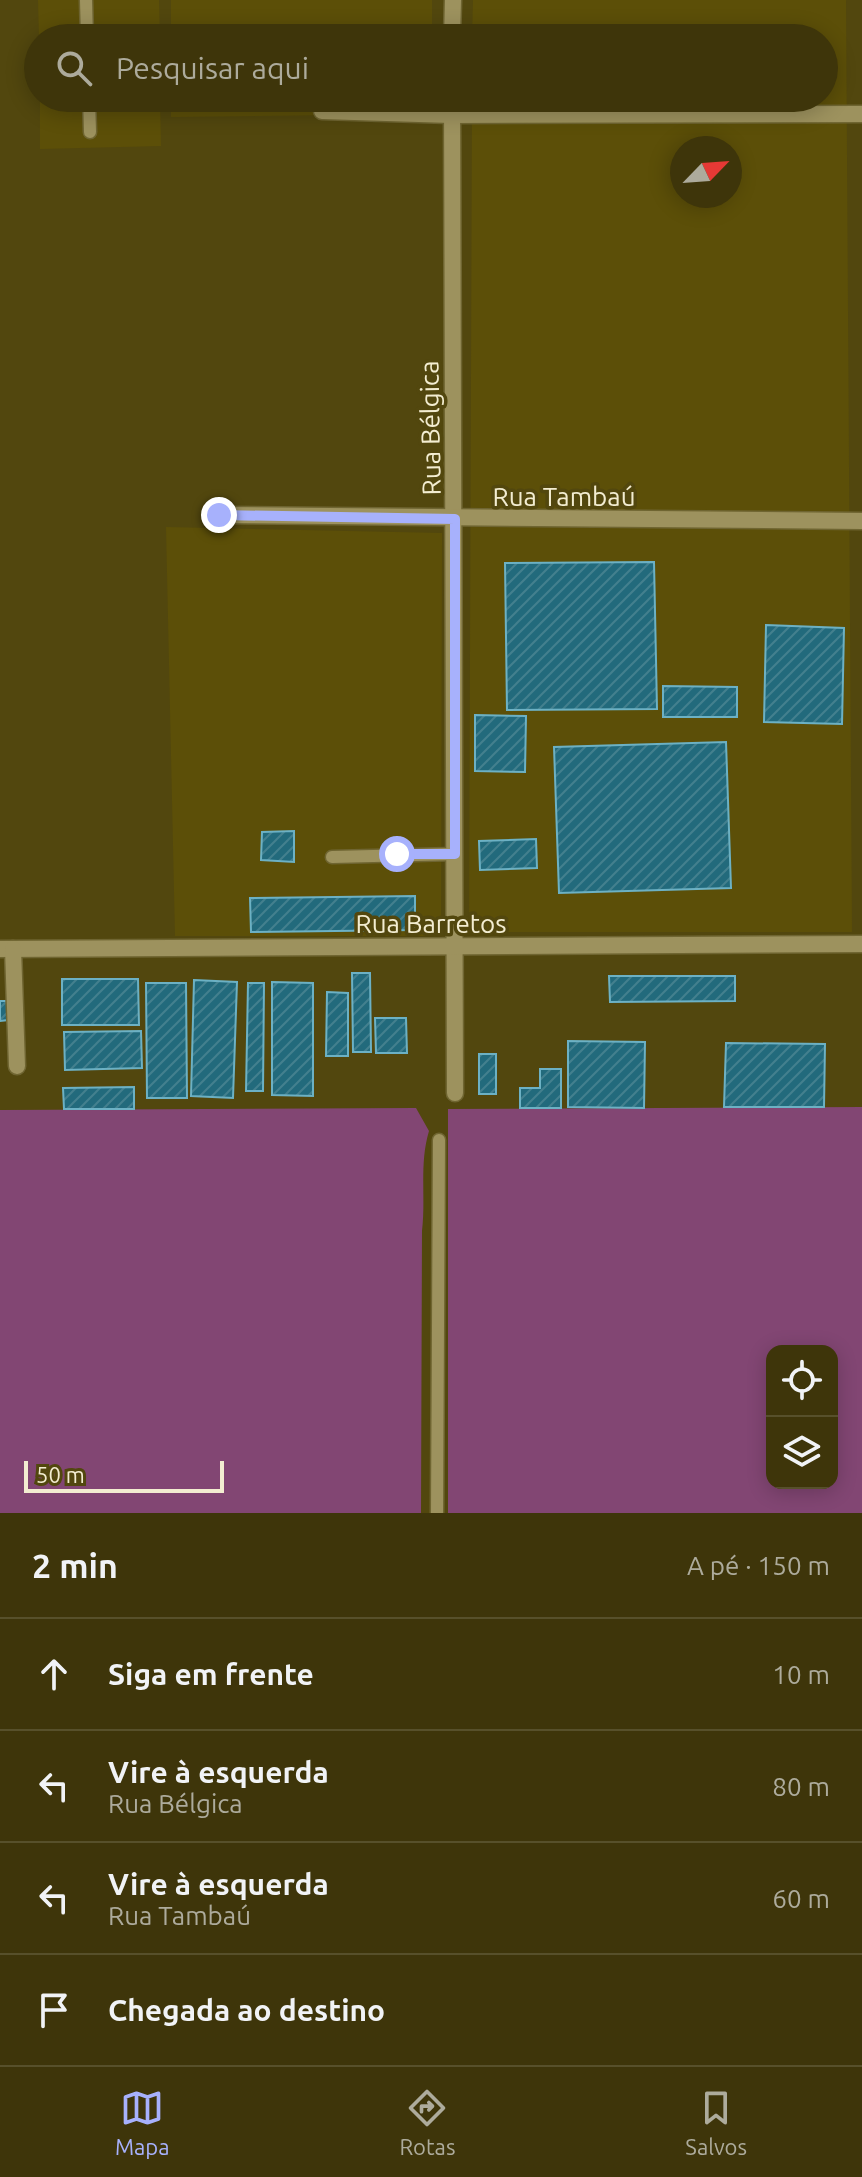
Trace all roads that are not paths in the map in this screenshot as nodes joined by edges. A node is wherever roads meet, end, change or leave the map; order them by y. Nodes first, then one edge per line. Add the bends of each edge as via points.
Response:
1 (86, 0) edge
2 (453, 0) edge
3 (87, 24) edge
4 (452, 24) edge
5 (89, 112) edge
6 (452, 112) edge
7 (760, 112) edge
8 (862, 114) edge
9 (90, 132) dead end
10 (219, 515) dead end
11 (455, 519) junction
12 (862, 521) edge
13 (455, 854) junction
14 (332, 857) dead end
15 (862, 944) edge
16 (455, 947) junction
17 (6, 949) edge
18 (17, 1066) dead end
19 (455, 1093) dead end
20 (439, 1140) dead end
21 (437, 1513) edge

1 - 3 lane
2 - 4 street
5 - 9 lane
6 - 11 street, Rua Bélgica
7 - 8 street
10 - 11 street, Rua Tambaú
11 - 12 street, Rua Tambaú
11 - 13 street, Rua Bélgica
13 - 14 lane
13 - 16 street, Rua Bélgica
15 - 16 street, Rua Barretos
16 - 17 street, Rua Barretos
16 - 19 street, Rua Bélgica
17 - 18 street
20 - 21 lane

